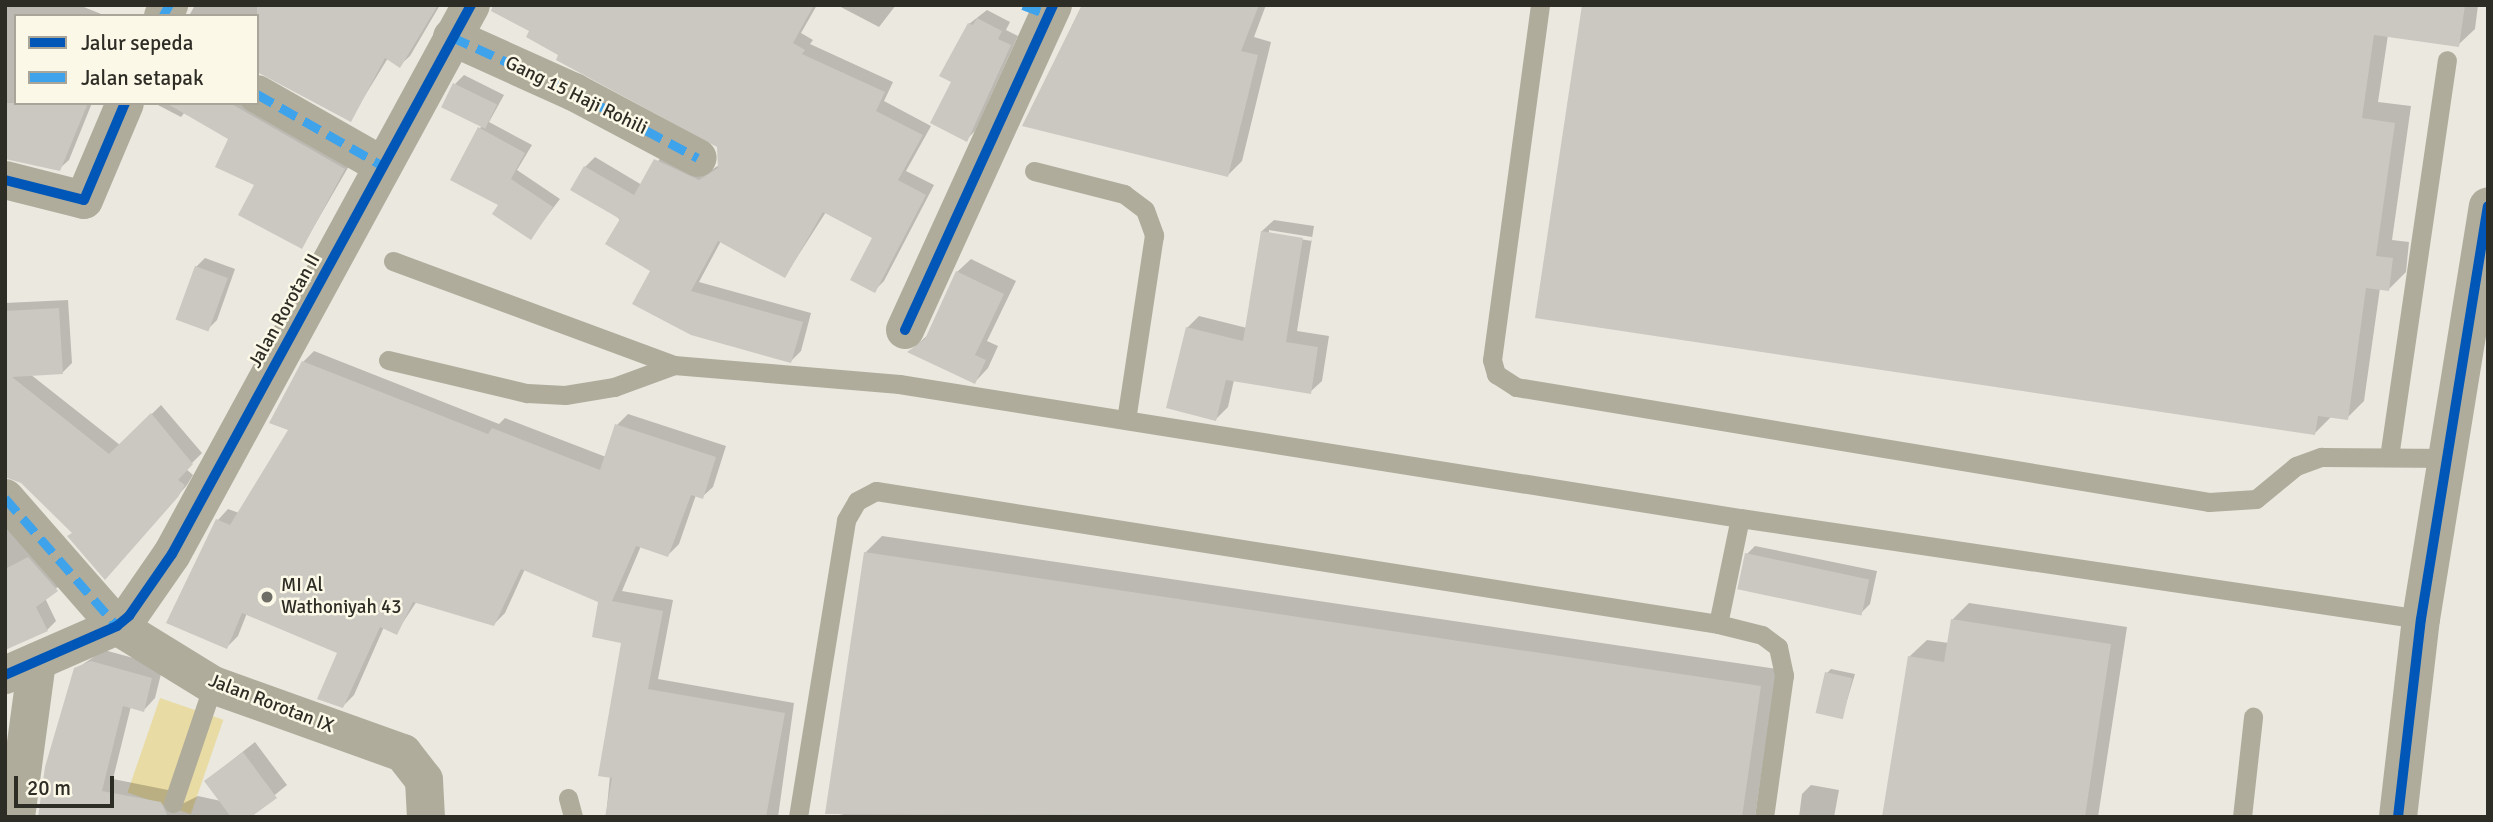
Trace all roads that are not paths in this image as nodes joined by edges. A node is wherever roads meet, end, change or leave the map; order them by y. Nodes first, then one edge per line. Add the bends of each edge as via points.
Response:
1 (1540, 5) edge
2 (1041, 8) edge
3 (461, 21) edge
4 (2447, 60) dead end
5 (259, 95) edge
6 (124, 105) edge
7 (698, 158) dead end
8 (383, 166) junction
9 (1034, 171) dead end
10 (5, 180) edge
11 (2488, 206) edge
12 (393, 261) dead end
13 (905, 330) dead end
14 (388, 359) dead end
15 (674, 365) junction
16 (1126, 420) junction
17 (2389, 457) junction
18 (2448, 458) junction
19 (5, 498) edge
20 (1740, 518) junction
21 (2421, 619) junction
22 (1718, 624) junction
23 (117, 626) junction
24 (21, 668) edge
25 (213, 685) junction
26 (2253, 717) dead end
27 (173, 803) dead end
28 (16, 817) edge
29 (426, 817) edge
30 (798, 817) edge
31 (1764, 817) edge
32 (2242, 817) edge
33 (2398, 817) edge

1 - 17 lane via 1492,360 1496,374 1510,383 2209,502 2256,499 2309,460
2 - 13 street
3 - 7 street, Gang 15 Haji Rohili via 574,92
3 - 8 street, Jalan Rorotan II
4 - 17 lane
5 - 8 street
6 - 10 street via 84,201
8 - 23 street, Jalan Rorotan II via 172,554
9 - 16 lane via 1124,194 1145,210 1154,235
11 - 18 street
12 - 15 lane
14 - 15 lane via 527,393 565,395 614,387
15 - 16 lane via 899,384
16 - 20 lane
17 - 18 lane
18 - 21 street
19 - 23 street, Jalan Rorotan IX
20 - 21 lane
20 - 22 lane
21 - 33 street
22 - 30 lane via 876,491 857,500 846,520
22 - 31 lane via 1762,635 1778,647 1783,663
23 - 24 street
23 - 25 street, Jalan Rorotan IX
24 - 28 street
25 - 27 lane
25 - 29 street, Jalan Rorotan IX via 403,753 424,780
26 - 32 lane

